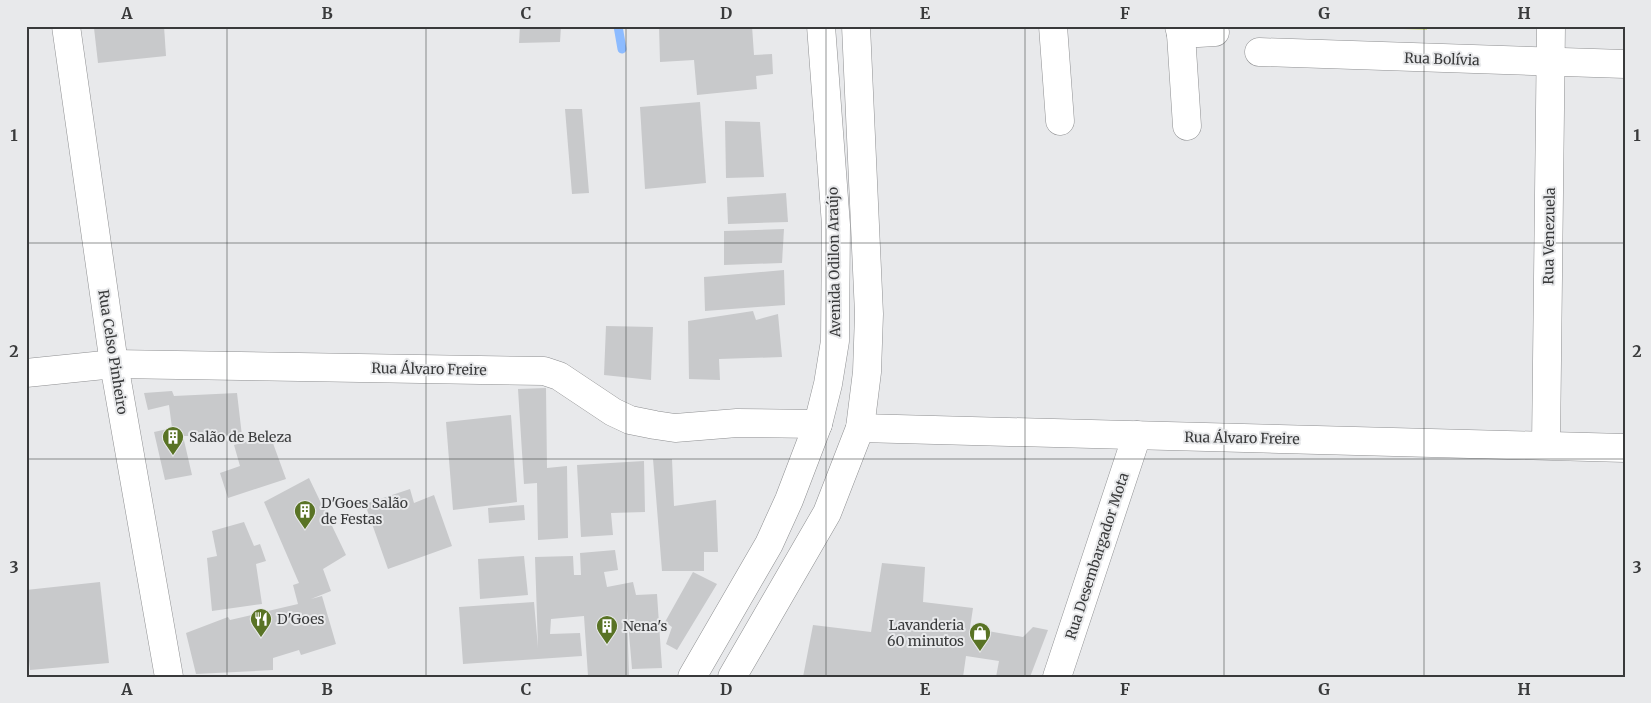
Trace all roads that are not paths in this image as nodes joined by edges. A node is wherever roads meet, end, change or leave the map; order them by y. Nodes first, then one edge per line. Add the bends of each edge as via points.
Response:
1 (66, 26) edge
2 (820, 26) edge
3 (856, 26) edge
4 (1053, 26) edge
5 (1552, 26) edge
6 (1180, 30) edge
7 (1215, 32) dead end
8 (1259, 52) dead end
9 (1551, 63) junction
10 (1625, 64) edge
11 (1060, 120) dead end
12 (1187, 126) dead end
13 (114, 364) junction
14 (26, 373) edge
15 (818, 424) junction
16 (860, 428) junction
17 (1138, 435) junction
18 (1546, 445) junction
19 (1625, 448) edge
20 (169, 677) edge
21 (692, 677) edge
22 (732, 677) edge
23 (1057, 677) edge

1 - 13 street, Rua Celso Pinheiro
2 - 15 street, Avenida Odilon Araújo via 836,225 837,294 835,341
3 - 16 street via 869,314 867,372
4 - 11 street
5 - 9 street, Rua Venezuela
6 - 7 street
6 - 12 street
8 - 9 street, Rua Bolívia
9 - 10 street, Rua Bolívia
9 - 18 street, Rua Venezuela
13 - 14 street, Rua Álvaro Freire
13 - 15 street, Rua Álvaro Freire via 544,371 558,376 630,420 655,425 675,428 737,423
13 - 20 street, Rua Celso Pinheiro
15 - 21 street, Avenida Odilon Araújo via 769,544
16 - 17 street, Rua Álvaro Freire
16 - 22 street via 827,513
17 - 18 street, Rua Álvaro Freire
17 - 23 street, Rua Desembargador Mota
18 - 19 street, Rua Álvaro Freire

